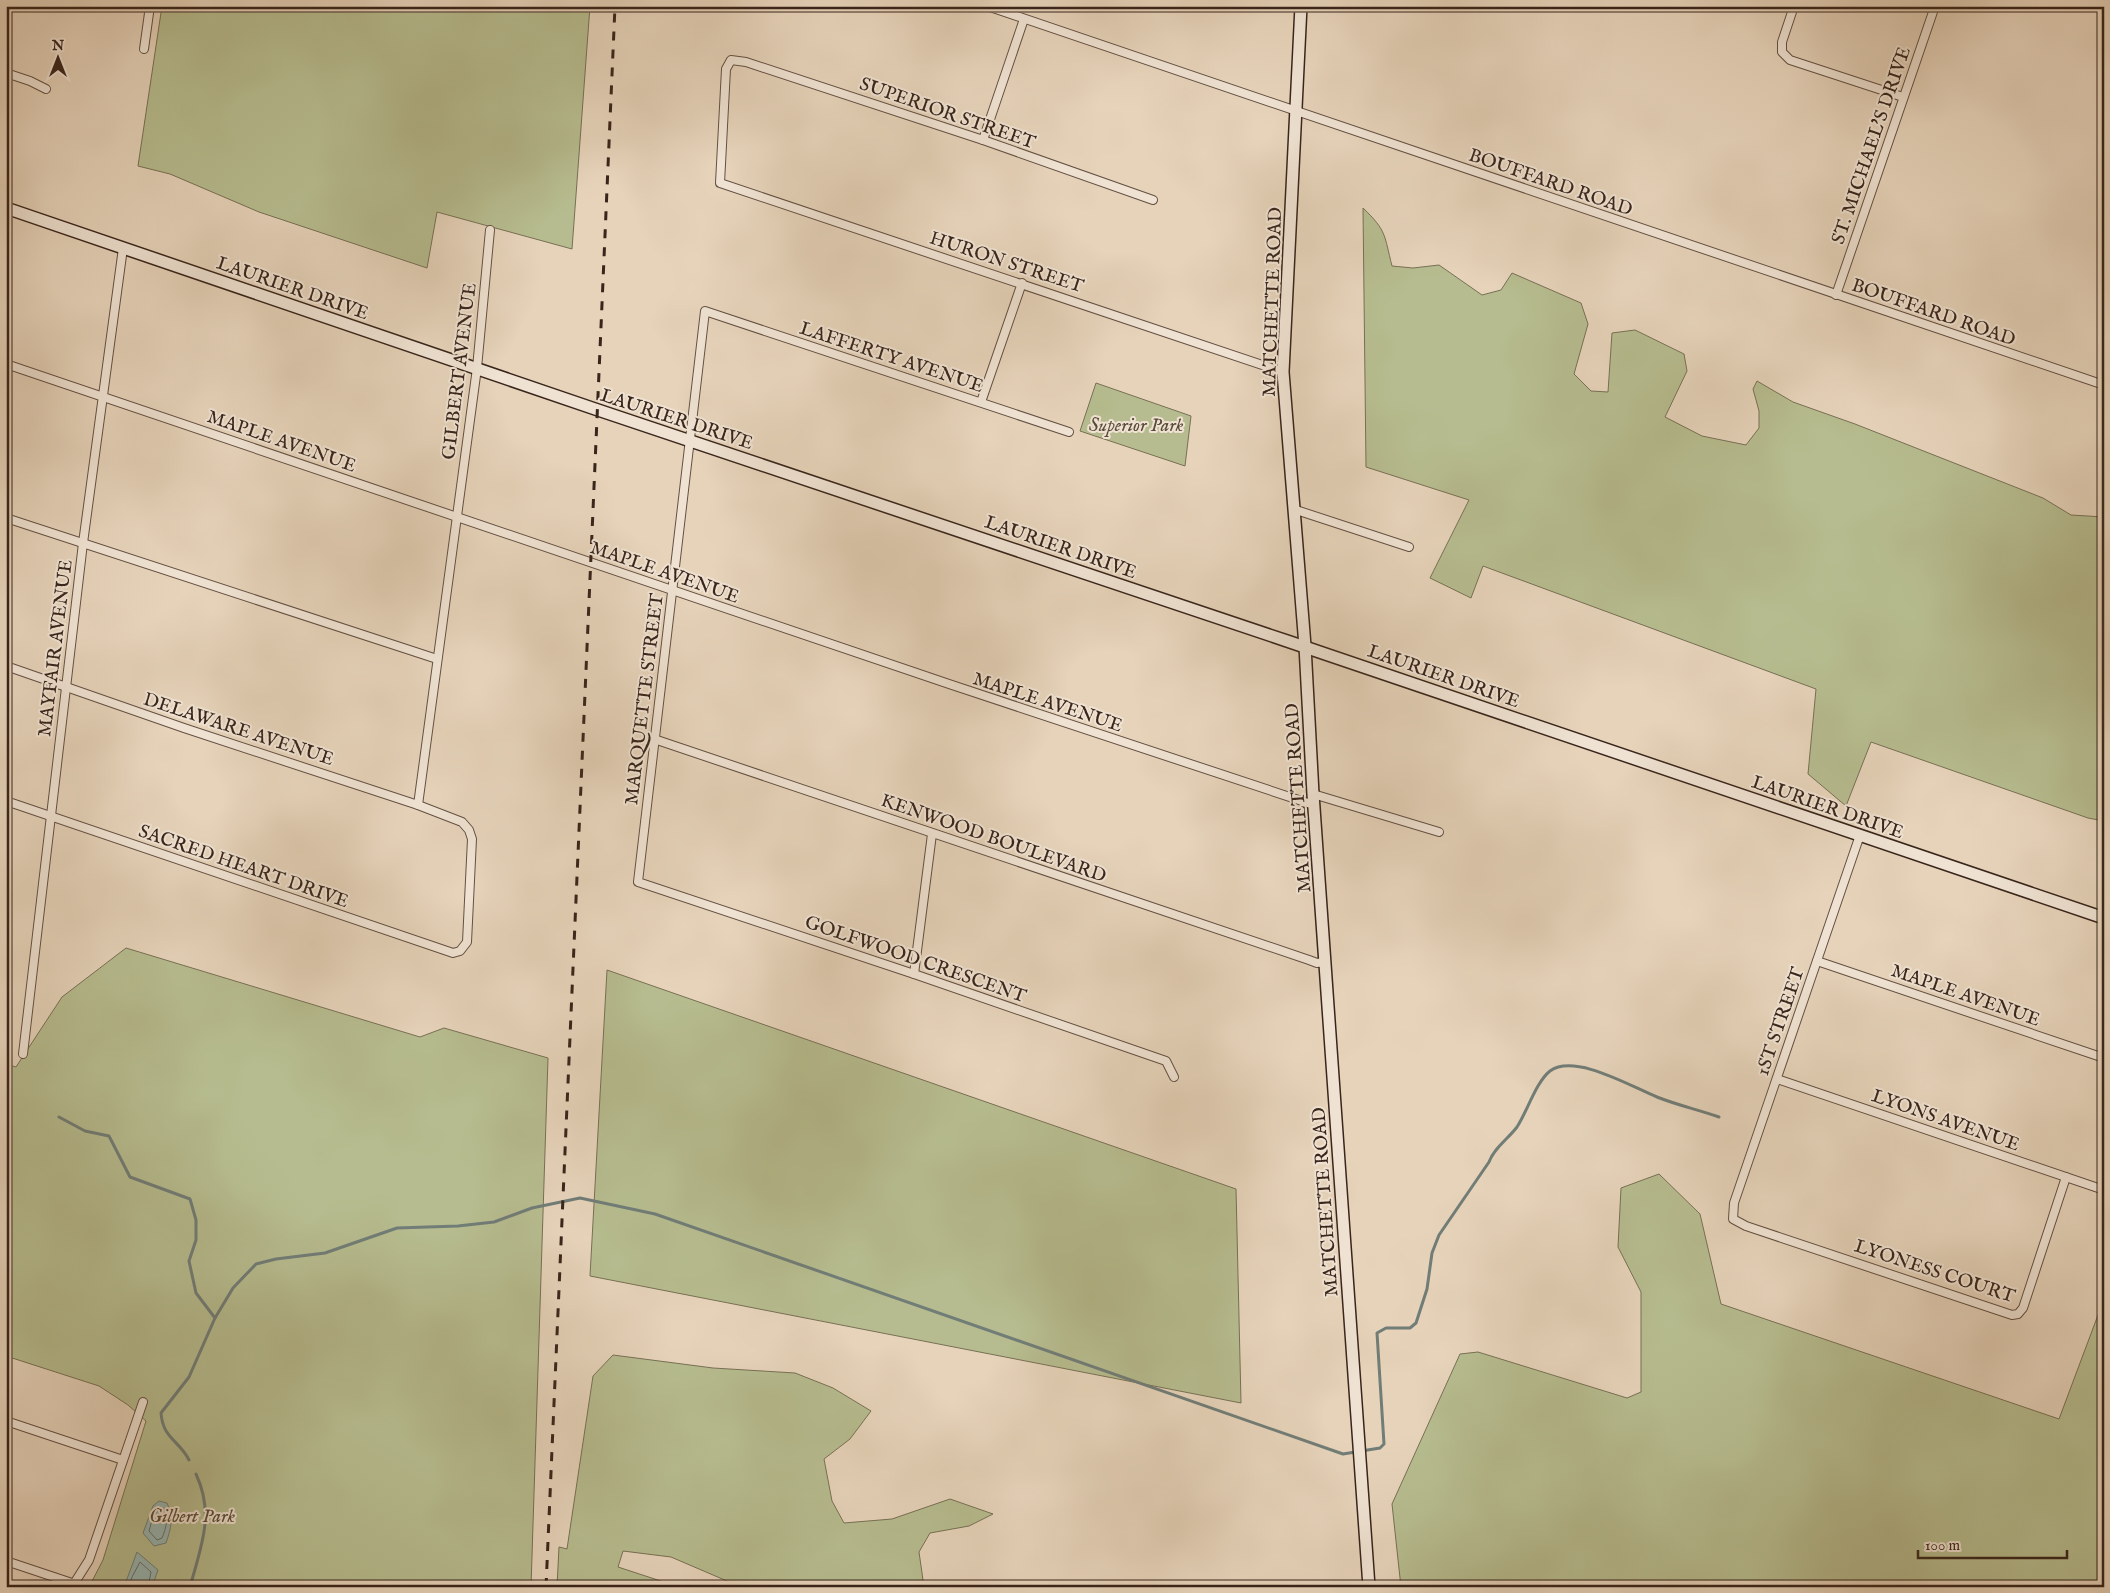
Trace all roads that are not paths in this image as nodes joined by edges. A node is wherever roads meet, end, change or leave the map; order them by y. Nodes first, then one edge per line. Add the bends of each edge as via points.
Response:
1 (150, 6) edge
2 (987, 6) edge
3 (1301, 6) edge
4 (1794, 6) edge
5 (1935, 6) edge
6 (1024, 19) junction
7 (144, 48) dead end
8 (6, 73) edge
9 (46, 89) dead end
10 (1903, 97) junction
11 (1297, 111) junction
12 (983, 140) junction
13 (720, 183) joint
14 (1154, 200) dead end
15 (6, 208) edge
16 (490, 230) dead end
17 (123, 248) junction
18 (1022, 283) junction
19 (1836, 295) junction
20 (705, 311) joint
21 (6, 364) edge
22 (477, 368) junction
23 (1283, 372) junction
24 (2104, 386) edge
25 (102, 396) junction
26 (981, 402) junction
27 (1068, 432) dead end
28 (691, 441) junction
29 (1293, 509) junction
30 (456, 516) junction
31 (6, 518) edge
32 (83, 543) junction
33 (1409, 547) dead end
34 (672, 590) junction
35 (1305, 646) junction
36 (437, 660) junction
37 (6, 666) edge
38 (66, 686) junction
39 (654, 739) junction
40 (1314, 799) junction
41 (6, 801) edge
42 (418, 805) junction
43 (50, 817) junction
44 (1440, 832) dead end
45 (932, 834) junction
46 (1860, 835) junction
47 (638, 882) joint
48 (2104, 918) edge
49 (467, 942) joint
50 (1817, 961) junction
51 (1325, 962) junction
52 (914, 974) junction
53 (23, 1054) dead end
54 (2104, 1058) edge
55 (1174, 1077) dead end
56 (1777, 1079) junction
57 (2066, 1177) junction
58 (2104, 1190) edge
59 (1733, 1218) joint
60 (143, 1402) dead end
61 (6, 1420) edge
62 (123, 1460) junction
63 (6, 1561) edge
64 (74, 1585) edge
65 (1369, 1587) edge

1 - 7 street
2 - 6 street, BOUFFARD ROAD
3 - 11 street, MATCHETTE ROAD
4 - 10 street via 1782,42 1782,52 1790,60
5 - 10 street, ST. MICHAEL'S DRIVE
6 - 11 street, BOUFFARD ROAD
6 - 12 street
8 - 9 street
10 - 19 street, ST. MICHAEL'S DRIVE
11 - 19 street, BOUFFARD ROAD
11 - 23 street, MATCHETTE ROAD
12 - 13 street, SUPERIOR STREET via 746,62 731,60 726,69
12 - 14 street, SUPERIOR STREET
13 - 18 street, HURON STREET
15 - 17 street, LAURIER DRIVE
16 - 22 street, GILBERT AVENUE
17 - 22 street, LAURIER DRIVE
17 - 25 street, MAYFAIR AVENUE
18 - 23 street, HURON STREET
18 - 26 street
19 - 24 street, BOUFFARD ROAD
20 - 26 street, LAFFERTY AVENUE
20 - 28 street, MARQUETTE STREET
21 - 25 street, MAPLE AVENUE
22 - 28 street, LAURIER DRIVE
22 - 30 street, GILBERT AVENUE
23 - 29 street, MATCHETTE ROAD
25 - 30 street, MAPLE AVENUE
25 - 32 street, MAYFAIR AVENUE
26 - 27 street, LAFFERTY AVENUE
28 - 34 street, MARQUETTE STREET
28 - 35 street, LAURIER DRIVE
29 - 33 street
29 - 35 street, MATCHETTE ROAD
30 - 34 street, MAPLE AVENUE
30 - 36 street, GILBERT AVENUE
31 - 32 street
32 - 36 street
32 - 38 street, MAYFAIR AVENUE
34 - 39 street, MARQUETTE STREET
34 - 40 street, MAPLE AVENUE via 1050,718
35 - 40 street, MATCHETTE ROAD
35 - 46 street, LAURIER DRIVE
36 - 42 street, GILBERT AVENUE
37 - 38 street, DELAWARE AVENUE
38 - 42 street, DELAWARE AVENUE
38 - 43 street, MAYFAIR AVENUE
39 - 45 street, KENWOOD BOULEVARD
39 - 47 street, MARQUETTE STREET
40 - 44 street, MAPLE AVENUE
40 - 51 street, MATCHETTE ROAD
41 - 43 street, SACRED HEART DRIVE
42 - 49 street, DELAWARE AVENUE via 462,822 472,838
43 - 49 street, SACRED HEART DRIVE via 452,953 460,951
43 - 53 street, MAYFAIR AVENUE
45 - 51 street, KENWOOD BOULEVARD via 1317,963
45 - 52 street
46 - 48 street, LAURIER DRIVE
46 - 50 street, 1ST STREET
47 - 52 street, GOLFWOOD CRESCENT
50 - 54 street, MAPLE AVENUE
50 - 56 street, 1ST STREET
51 - 65 street, MATCHETTE ROAD
52 - 55 street, GOLFWOOD CRESCENT via 1166,1061
56 - 57 street, LYONS AVENUE
56 - 59 street, 1ST STREET via 1734,1202
57 - 58 street, LYONS AVENUE
57 - 59 street, LYONESS COURT via 2023,1308 2012,1315 1746,1226
60 - 62 street
61 - 62 street
62 - 64 street via 89,1560
63 - 64 street

